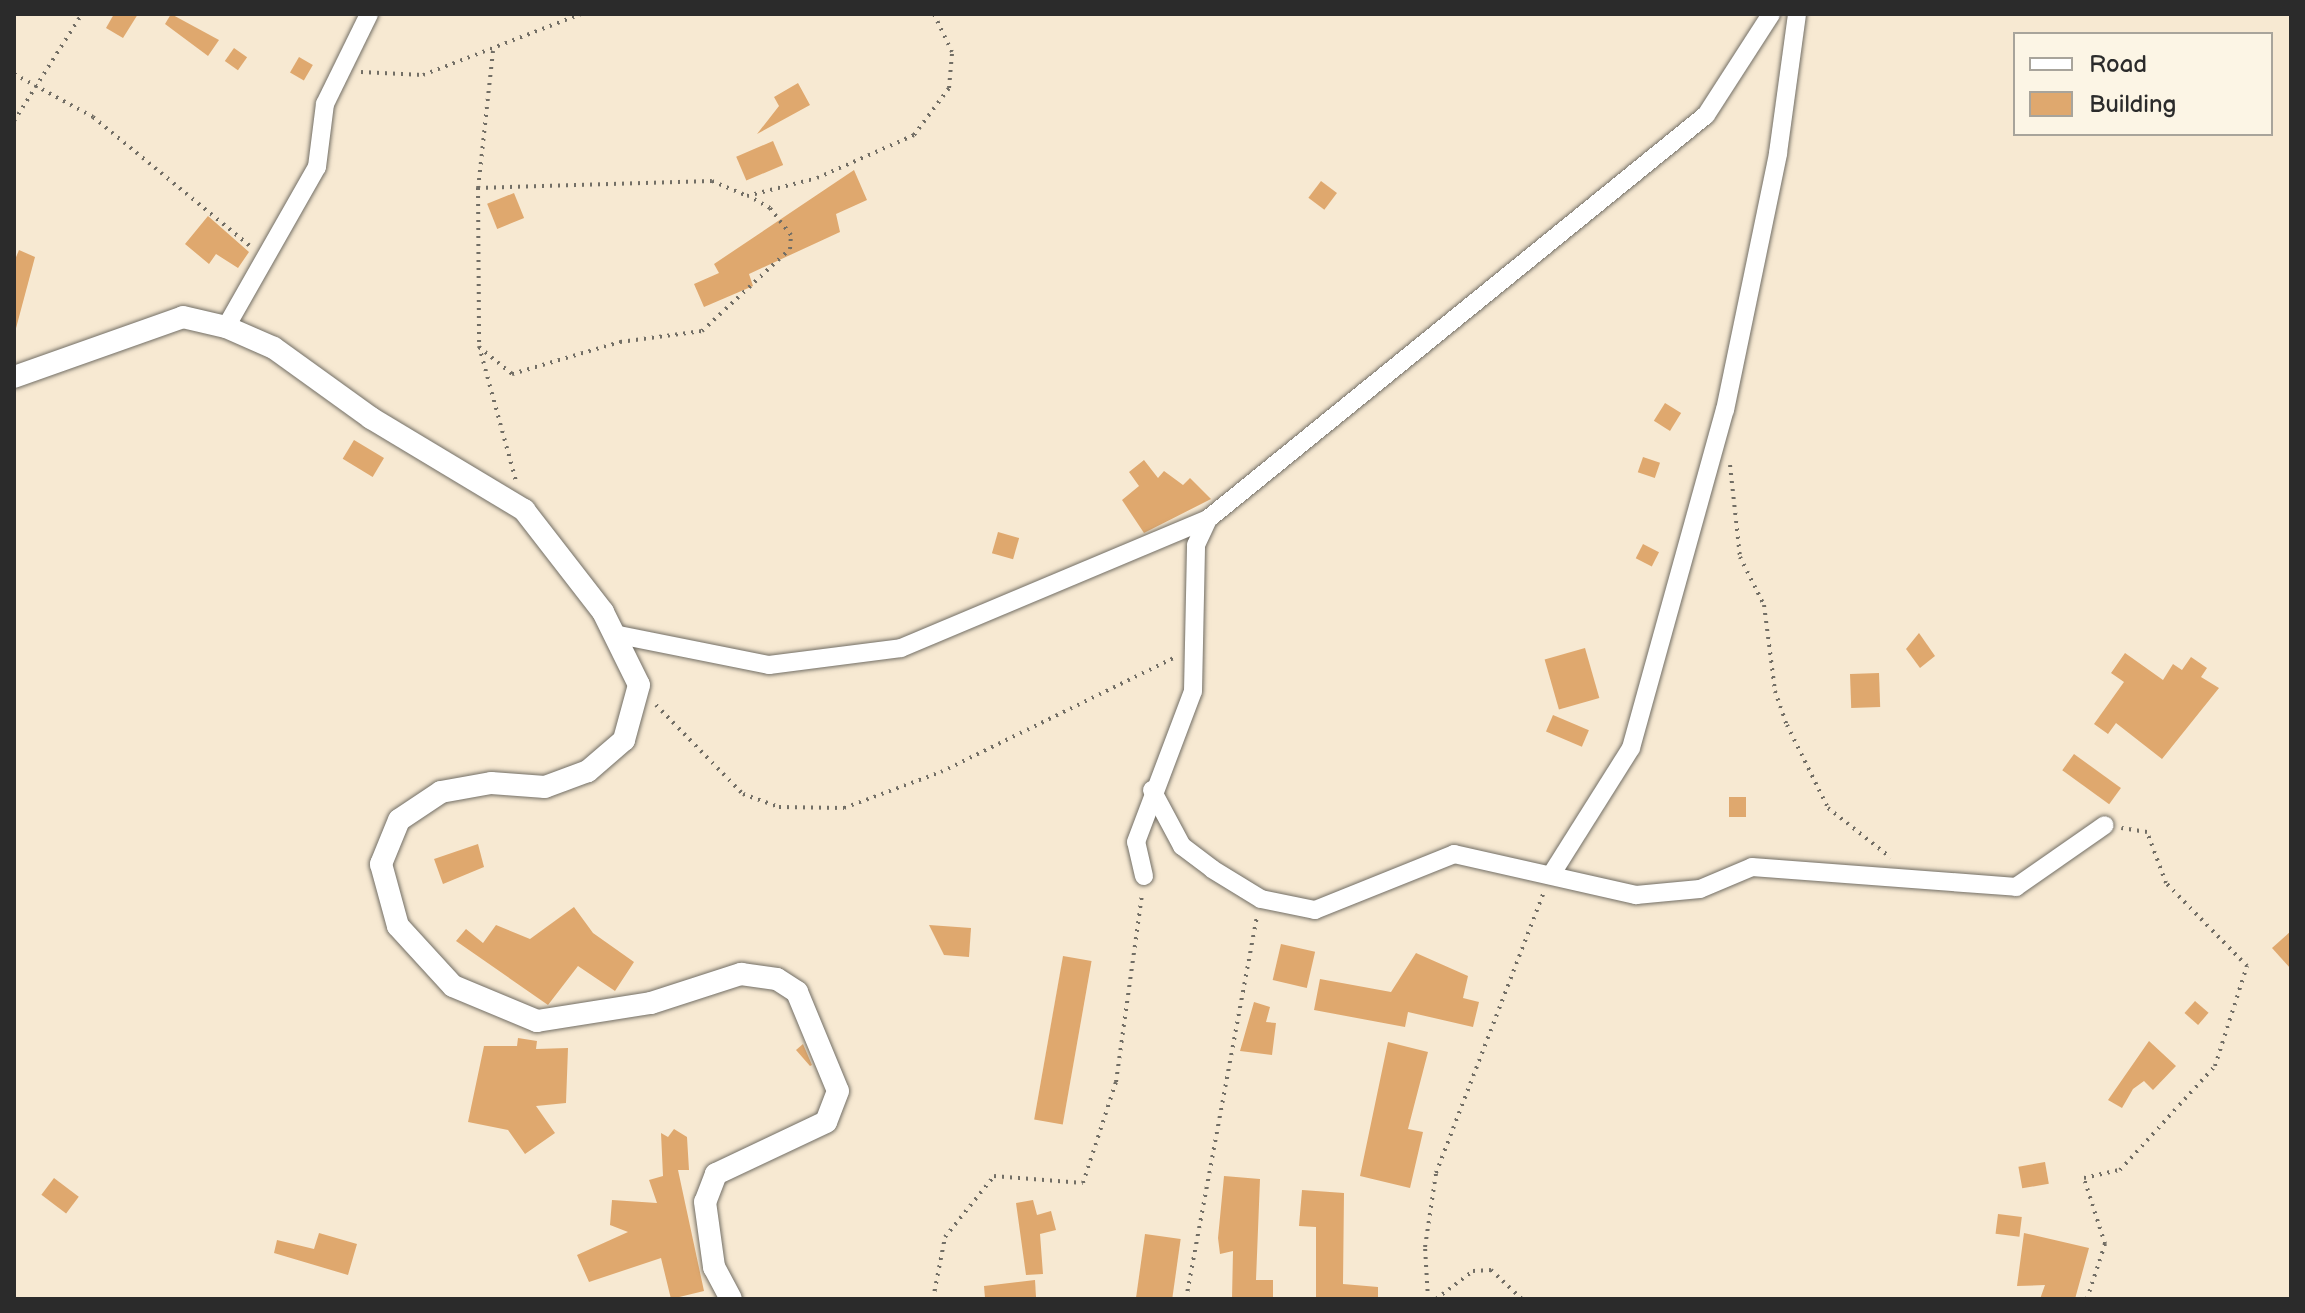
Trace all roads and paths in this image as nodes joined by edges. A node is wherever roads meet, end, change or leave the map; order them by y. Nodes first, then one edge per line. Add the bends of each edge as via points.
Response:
1 (82, 14) edge
2 (369, 14) edge
3 (581, 14) edge
4 (934, 14) edge
5 (1771, 14) edge
6 (1797, 14) edge
7 (493, 51) junction
8 (14, 74) edge
9 (339, 74) junction
10 (36, 86) junction
11 (14, 121) edge
12 (478, 188) junction
13 (747, 196) junction
14 (263, 255) junction
15 (226, 327) junction
16 (479, 346) junction
17 (14, 377) edge
18 (1729, 454) dead end
19 (524, 510) junction
20 (1208, 519) junction
21 (614, 634) junction
22 (1195, 648) junction
23 (639, 685) junction
24 (1152, 790) junction
25 (2105, 825) joint
26 (1551, 875) junction
27 (1144, 876) joint
28 (1931, 883) junction
29 (1261, 899) junction
30 (731, 1299) edge
31 (933, 1299) edge
32 (1186, 1299) edge
33 (1428, 1299) edge
34 (1436, 1299) edge
35 (1522, 1299) edge
36 (2087, 1299) edge

1 - 10 path
2 - 9 street
3 - 7 path
4 - 13 path via 952,52 949,88 914,135 817,178
5 - 20 street via 1706,115
6 - 26 street via 1778,153 1725,410 1631,748 1583,814
7 - 9 path via 423,75
7 - 12 path
8 - 10 path
9 - 14 street via 325,104 317,167
10 - 11 path
10 - 14 path via 93,117
12 - 13 path via 712,181
12 - 16 path
13 - 16 path via 770,208 791,235 790,249 702,331 620,342 512,374
14 - 15 street
15 - 17 street via 183,317
15 - 19 street via 274,348 371,418
16 - 19 path
18 - 28 path via 1740,557 1764,605 1775,691 1787,725 1828,808 1868,845
19 - 21 street
20 - 21 street via 901,648 769,665
20 - 22 street via 1196,545
21 - 23 street
22 - 23 path via 941,772 844,808 779,807 743,794
22 - 24 street via 1193,691
23 - 30 street via 624,740 588,771 545,787 491,783 441,792 399,820 381,864 398,926 453,986 537,1021 651,1003 741,974 777,979 797,992 838,1091 826,1122 716,1174 705,1202 714,1267
24 - 27 street via 1136,842
24 - 29 street via 1182,846
25 - 28 street via 2016,887
25 - 36 path via 2147,832 2166,883 2247,966 2215,1066 2120,1170 2084,1178 2105,1244
26 - 28 street via 1636,895 1700,889 1752,867
26 - 29 street via 1454,854 1315,910
26 - 33 path via 1436,1173 1425,1247
27 - 31 path via 1116,1082 1083,1183 994,1176 945,1237
29 - 32 path
34 - 35 path via 1473,1271 1491,1270

